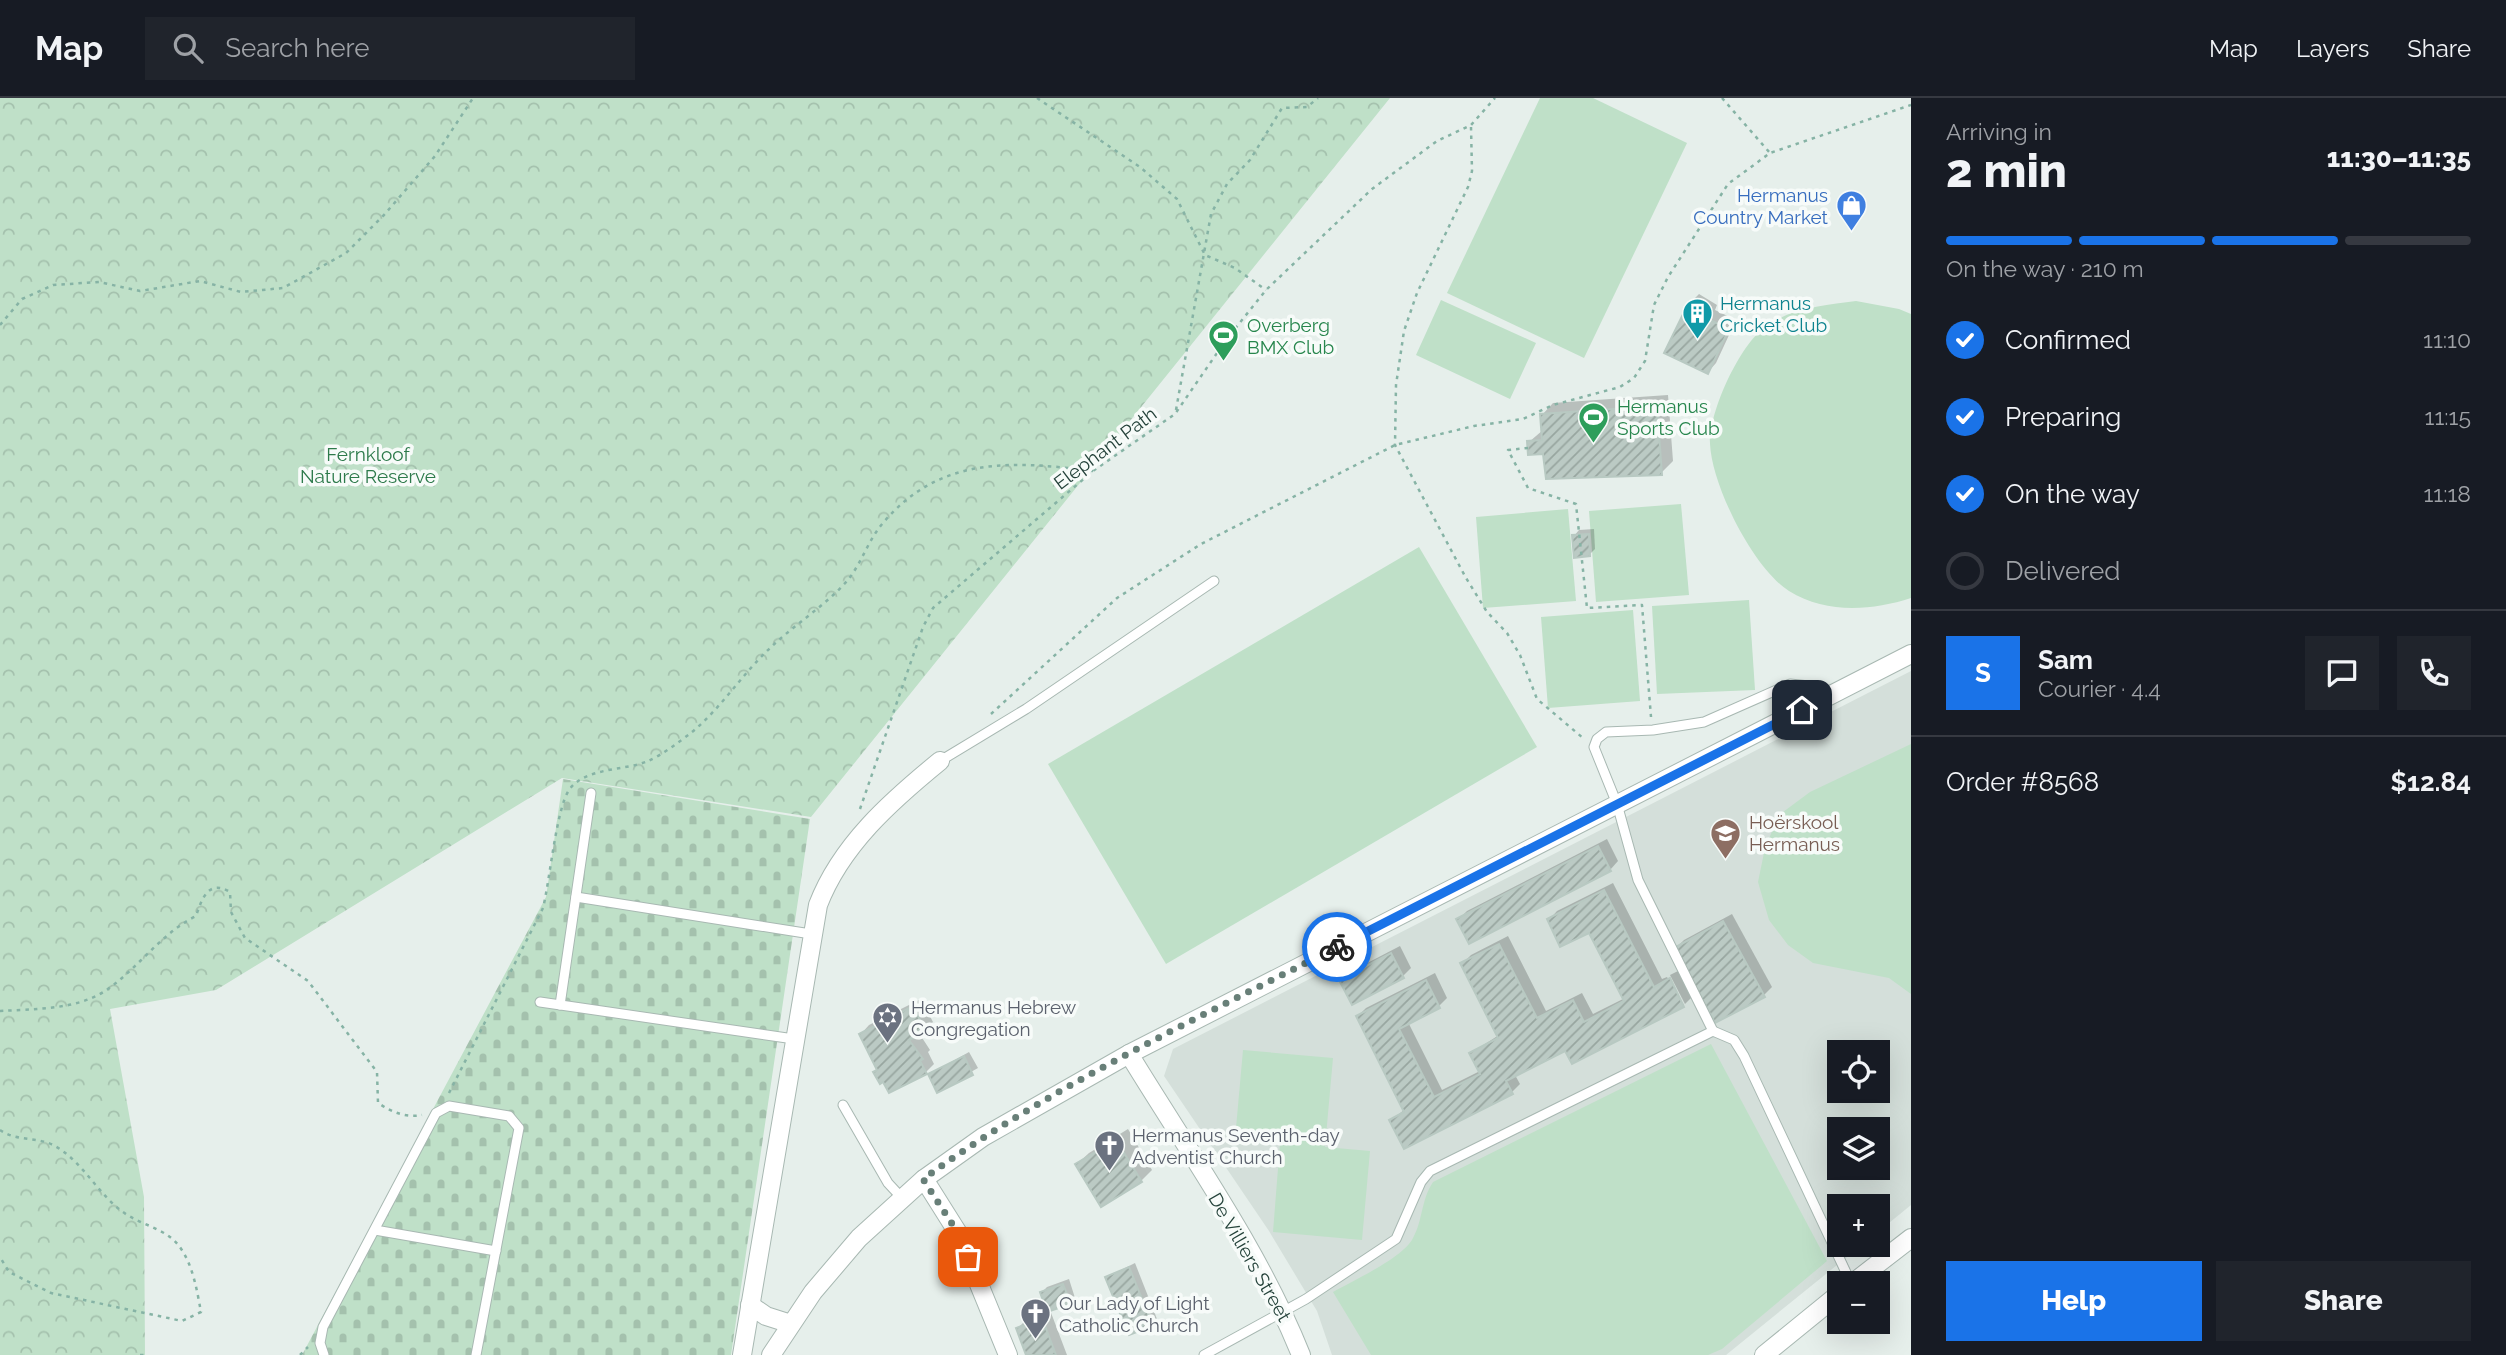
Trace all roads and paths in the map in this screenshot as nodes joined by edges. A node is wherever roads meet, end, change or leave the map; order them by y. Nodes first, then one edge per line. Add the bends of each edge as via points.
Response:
1 (472, 98) edge
2 (1037, 98) edge
3 (1318, 98) edge
4 (1495, 98) edge
5 (1722, 98) edge
6 (1911, 105) edge
7 (1472, 125) junction
8 (1770, 153) junction
9 (1205, 255) junction
10 (1266, 290) junction
11 (0, 325) edge
12 (1175, 414) junction
13 (1395, 445) junction
14 (1528, 447) dead end
15 (1093, 471) junction
16 (1214, 581) dead end
17 (1911, 654) edge
18 (1825, 698) junction
19 (989, 716) dead end
20 (1653, 730) junction
21 (1594, 747) junction
22 (940, 761) joint
23 (591, 793) dead end
24 (1617, 804) junction
25 (858, 816) dead end
26 (576, 897) junction
27 (811, 934) junction
28 (540, 1002) dead end
29 (560, 1005) junction
30 (0, 1011) edge
31 (1713, 1031) junction
32 (794, 1039) junction
33 (1129, 1054) junction
34 (843, 1105) dead end
35 (438, 1110) junction
36 (0, 1130) edge
37 (923, 1179) junction
38 (901, 1197) junction
39 (374, 1230) junction
40 (1911, 1238) edge
41 (496, 1251) junction
42 (0, 1257) edge
43 (1846, 1271) edge
44 (1868, 1271) edge
45 (1827, 1304) edge
46 (750, 1305) junction
47 (1283, 1311) junction
48 (791, 1324) junction
49 (140, 1355) edge
50 (148, 1355) edge
51 (324, 1355) edge
52 (476, 1355) edge
53 (742, 1355) edge
54 (771, 1355) edge
55 (1008, 1355) edge
56 (1204, 1355) edge
57 (1301, 1355) edge
58 (1764, 1355) edge

1 - 11 path via 435,156 375,225 346,253 283,288 241,292 200,281 140,291 99,282 53,285 22,299
2 - 9 path via 1140,167 1177,199
3 - 9 path via 1307,107 1282,108 1272,120 1211,214
4 - 7 path
5 - 8 path
6 - 8 path
7 - 10 path, Elephant Path via 1437,141 1372,188
7 - 13 path via 1468,187 1417,293 1404,331 1396,385
8 - 13 path via 1728,184 1674,267 1654,305 1645,361 1634,378 1620,387 1553,405 1523,419
9 - 10 path via 1236,268
9 - 12 path
10 - 12 path, Elephant Path
12 - 15 path, Elephant Path
13 - 19 path via 1153,573 1117,598
13 - 21 path via 1466,578 1520,655 1537,699
14 - 20 path via 1508,450 1528,488 1576,504 1587,608 1643,605
15 - 25 path, Elephant Path via 933,608
15 - 35 path via 990,464 943,478 911,495 882,524 845,584 768,650 693,731 648,761 587,777 569,790 543,908
16 - 22 lane via 1026,709
17 - 18 street
18 - 20 lane via 1810,686 1790,684 1704,722
18 - 24 street
20 - 21 lane via 1606,732
21 - 24 lane
22 - 27 street via 891,803 846,852 824,891
23 - 26 lane
24 - 31 lane via 1638,880
24 - 33 street
26 - 27 lane
26 - 29 lane
27 - 32 street
28 - 29 lane
29 - 32 lane
30 - 35 path via 74,1003 104,991 179,925 196,916 204,894 222,887 230,892 231,912 245,938 307,981 377,1072 378,1103 411,1117
31 - 43 lane via 1734,1040 1744,1055
31 - 47 lane via 1430,1171 1420,1182 1396,1239
32 - 46 street
33 - 37 street via 1035,1106
33 - 47 street, De Villiers Street
34 - 38 lane via 888,1183
35 - 39 lane
35 - 41 lane via 449,1106 509,1116 518,1123
36 - 42 path via 13,1139 53,1145 70,1155 128,1215 153,1226 179,1246 195,1280 201,1312 182,1321 51,1293 9,1272
37 - 38 street
37 - 55 street via 958,1233
38 - 48 street via 838,1262
39 - 41 lane
39 - 51 lane via 323,1328 320,1343
40 - 44 street
41 - 52 lane
45 - 58 street
46 - 48 street
46 - 53 street
47 - 56 lane
47 - 57 street, De Villiers Street
48 - 54 street
49 - 50 path

